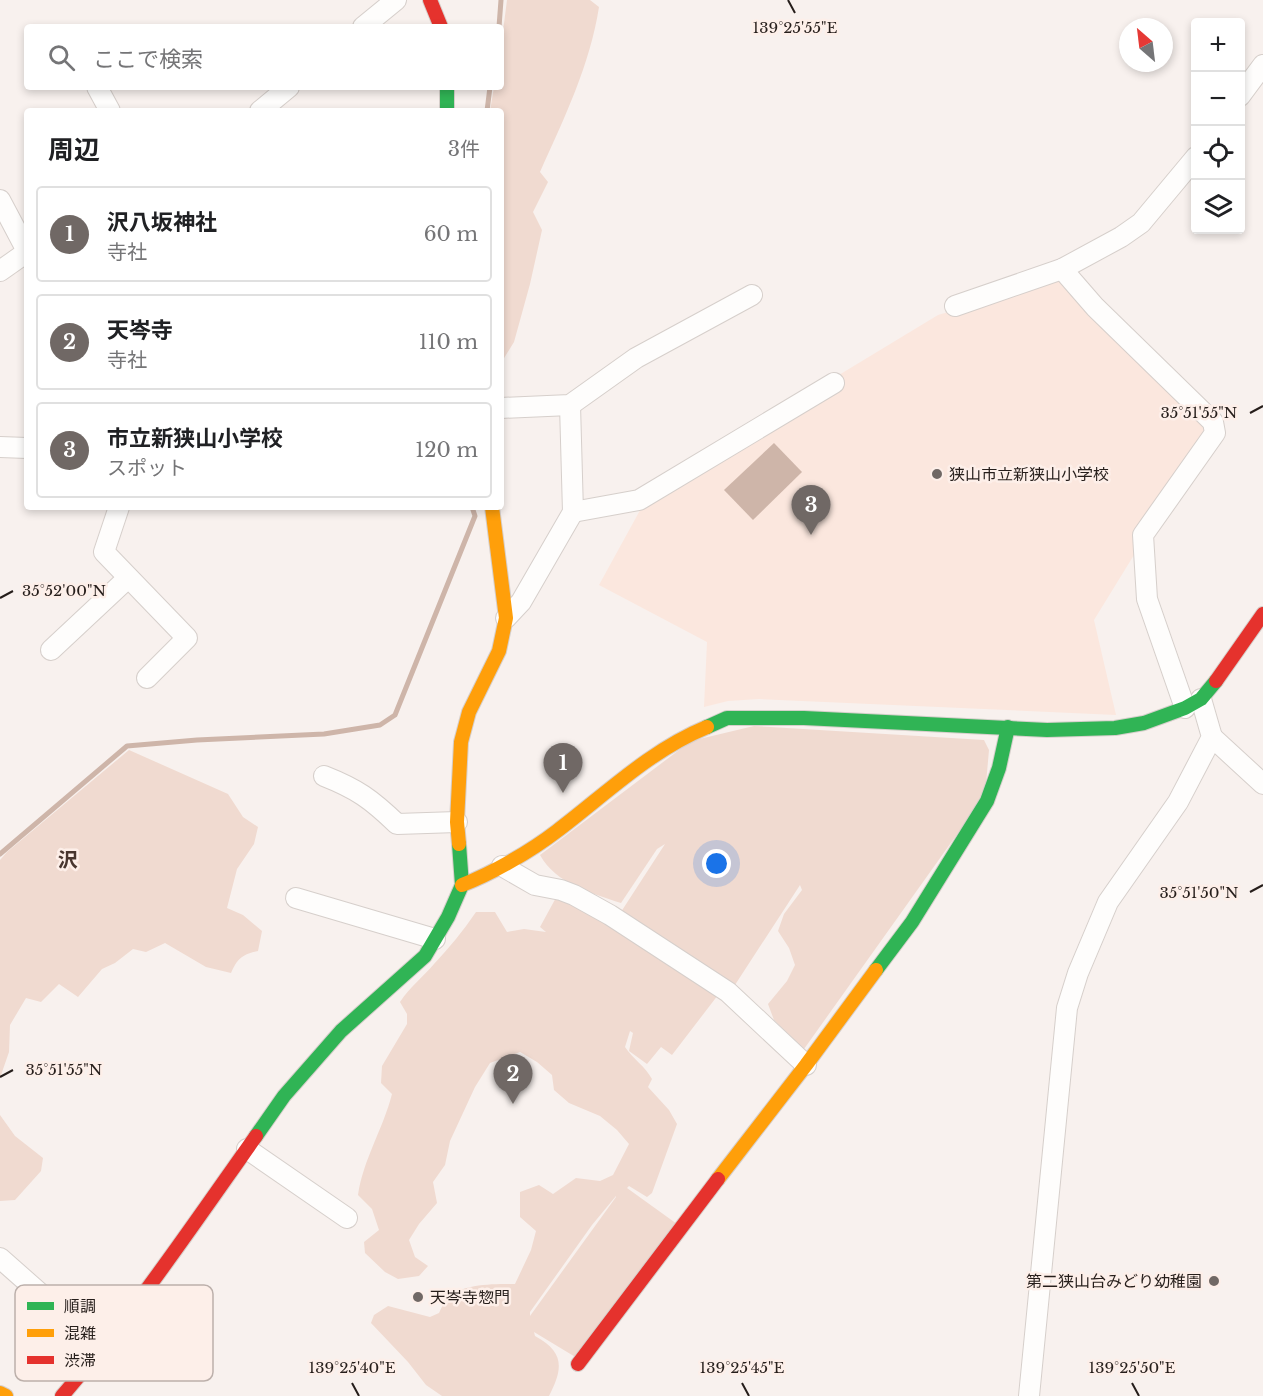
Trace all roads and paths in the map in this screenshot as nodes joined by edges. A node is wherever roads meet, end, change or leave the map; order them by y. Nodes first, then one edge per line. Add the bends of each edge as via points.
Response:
1 (396, 0) edge
2 (430, 0) edge
3 (367, 24) edge
4 (440, 24) edge
5 (1263, 65) edge
6 (1245, 89) edge
7 (99, 90) edge
8 (285, 90) edge
9 (447, 90) edge
10 (108, 108) edge
11 (264, 108) edge
12 (447, 108) edge
13 (1191, 163) edge
14 (0, 200) edge
15 (24, 246) edge
16 (24, 254) edge
17 (1062, 269) junction
18 (0, 271) edge
19 (752, 295) dead end
20 (956, 306) dead end
21 (834, 383) dead end
22 (570, 405) junction
23 (504, 408) edge
24 (0, 447) edge
25 (24, 448) edge
26 (118, 510) edge
27 (492, 510) edge
28 (573, 512) junction
29 (128, 578) junction
30 (1263, 614) edge
31 (506, 618) junction
32 (51, 650) dead end
33 (147, 678) dead end
34 (1193, 703) junction
35 (1008, 728) junction
36 (1212, 737) junction
37 (324, 776) dead end
38 (1263, 784) edge
39 (457, 822) junction
40 (502, 866) junction
41 (462, 885) junction
42 (296, 898) dead end
43 (435, 939) junction
44 (806, 1065) junction
45 (247, 1149) junction
46 (347, 1218) dead end
47 (0, 1258) edge
48 (31, 1285) edge
49 (149, 1285) edge
50 (578, 1364) dead end
51 (75, 1381) edge
52 (0, 1393) edge
53 (6, 1396) edge
54 (62, 1396) edge
55 (1029, 1396) edge

1 - 3 street
2 - 4 street
5 - 6 street
7 - 10 street
8 - 11 street
9 - 12 street
13 - 17 street via 1141,223
14 - 15 street
16 - 18 street
17 - 20 street
17 - 34 street via 1095,308 1213,422 1215,433 1143,535 1147,599
19 - 22 street via 636,358
21 - 28 street via 639,500
22 - 23 street
22 - 28 street
24 - 25 street
26 - 29 street via 104,552
27 - 31 street
28 - 31 street via 521,602
29 - 32 street
29 - 33 street via 187,638
30 - 34 street via 1229,664
31 - 39 street via 499,651 469,712 463,734
34 - 35 street via 1144,723 1114,728
34 - 36 street
35 - 40 street via 727,718 660,750 555,833
35 - 44 street via 987,801 912,922
36 - 38 street
36 - 55 street via 1178,802 1108,902 1067,1008
37 - 39 street via 354,788 397,824
39 - 41 street
40 - 41 street
40 - 44 street via 536,885 574,895 718,985
41 - 43 street
42 - 43 street
43 - 45 street via 425,956 341,1031 311,1064
44 - 50 street
45 - 46 street
45 - 49 street
47 - 48 street
51 - 54 street
52 - 53 street

